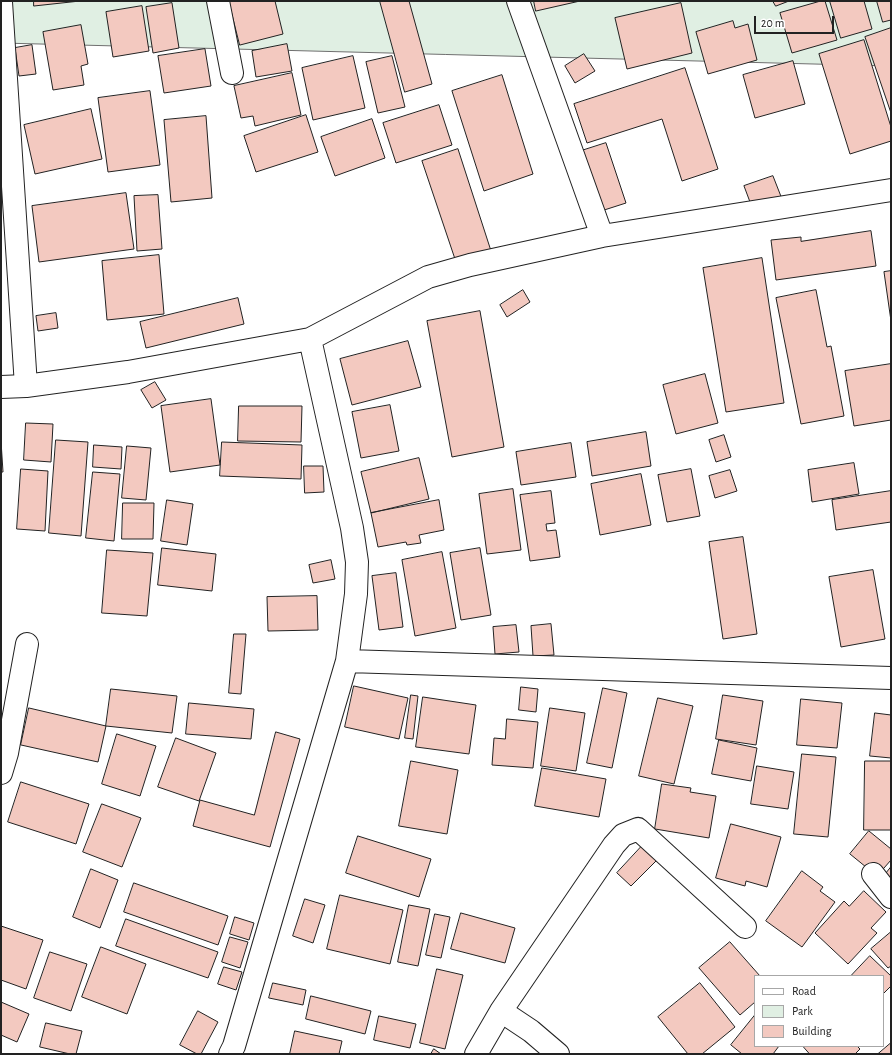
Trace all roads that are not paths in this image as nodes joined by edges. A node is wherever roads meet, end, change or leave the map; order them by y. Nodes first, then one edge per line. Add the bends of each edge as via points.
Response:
1 (218, 1) edge
2 (518, 1) edge
3 (1, 2) edge
4 (232, 73) dead end
5 (891, 190) edge
6 (602, 236) junction
7 (310, 339) junction
8 (26, 386) junction
9 (1, 387) edge
10 (27, 644) dead end
11 (347, 661) junction
12 (891, 678) edge
13 (1, 773) edge
14 (873, 874) dead end
15 (891, 897) edge
16 (745, 926) dead end
17 (501, 1011) junction
18 (230, 1054) edge
19 (476, 1054) edge
20 (558, 1054) edge

1 - 4 street
2 - 6 street
3 - 8 street
5 - 6 street
6 - 7 street via 470,265 428,277
7 - 8 street via 128,372
7 - 11 street via 352,528 357,562 356,594
8 - 9 street
10 - 13 street
11 - 12 street
11 - 18 street
14 - 15 street
16 - 17 street via 638,829 623,836 614,845
17 - 19 street
17 - 20 street via 532,1030

